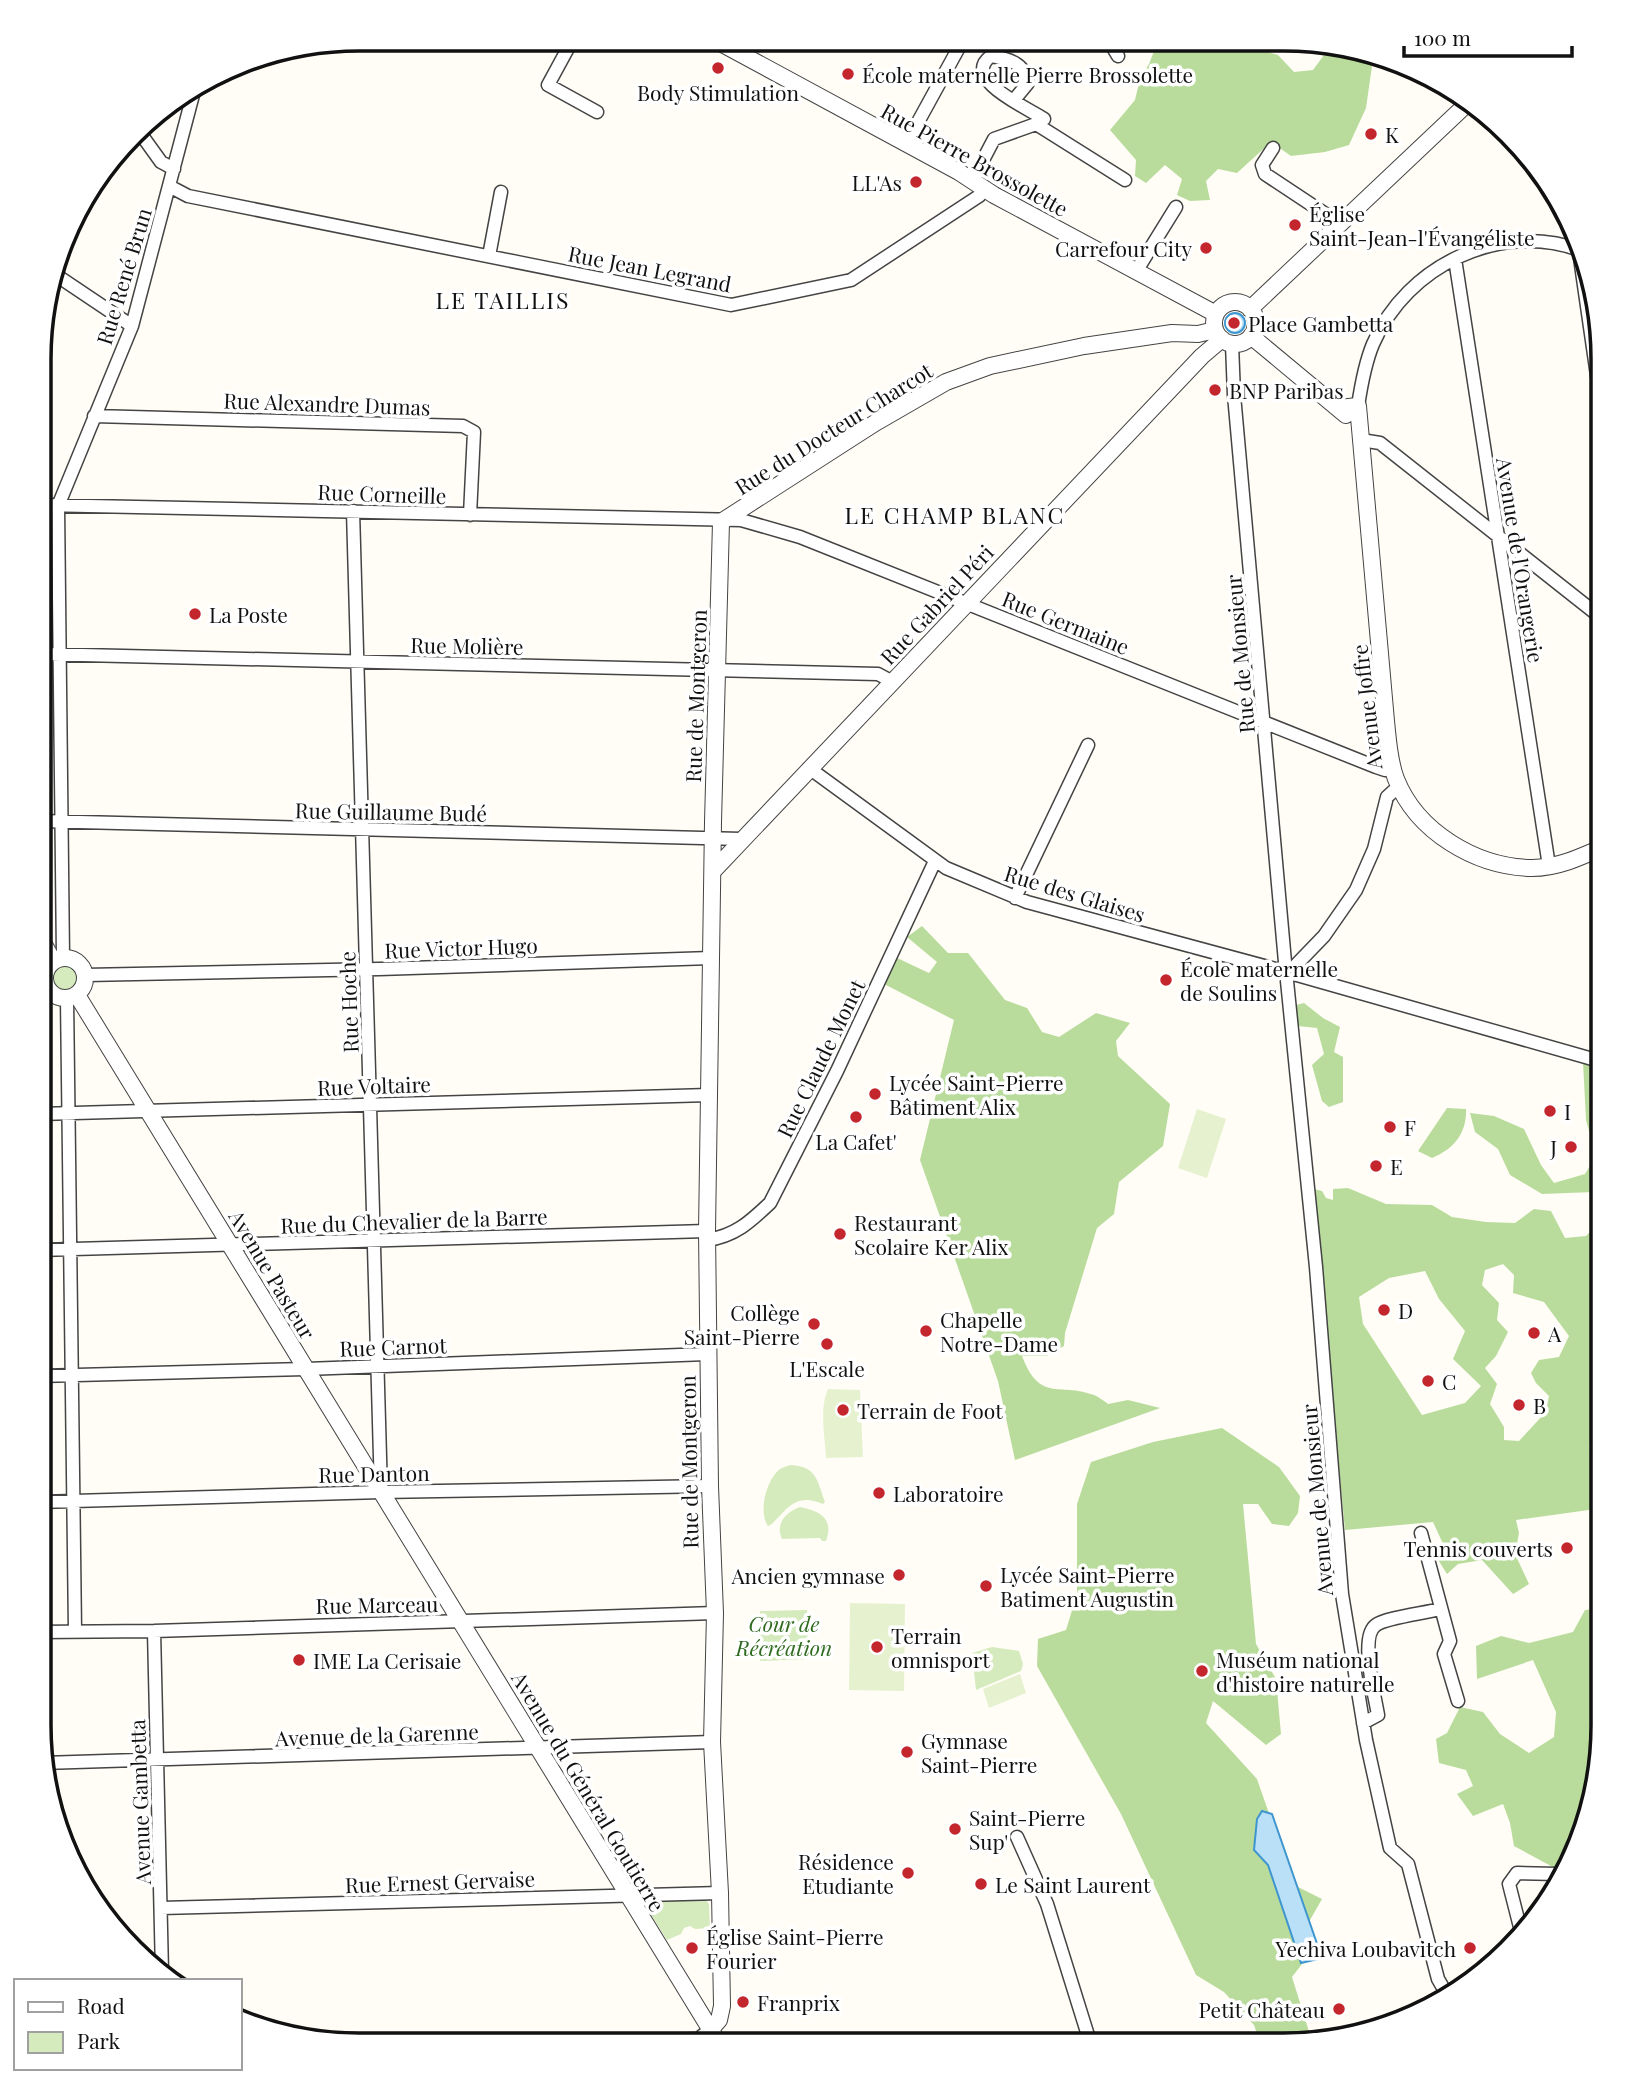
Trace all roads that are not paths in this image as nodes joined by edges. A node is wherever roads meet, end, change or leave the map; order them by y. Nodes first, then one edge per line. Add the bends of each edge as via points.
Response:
1 (566, 51) edge
2 (739, 51) edge
3 (957, 51) edge
4 (1115, 51) edge
5 (1118, 56) dead end
6 (1014, 100) dead end
7 (192, 101) edge
8 (1462, 108) edge
9 (597, 112) dead end
10 (1036, 124) junction
11 (144, 138) edge
12 (906, 144) junction
13 (1273, 148) dead end
14 (174, 169) junction
15 (1125, 180) dead end
16 (978, 185) junction
17 (169, 186) junction
18 (501, 192) dead end
19 (1176, 207) dead end
20 (1339, 223) junction
21 (1570, 245) edge
22 (489, 256) junction
23 (1455, 259) junction
24 (1137, 270) junction
25 (61, 278) edge
26 (1250, 309) junction
27 (132, 326) junction
28 (1221, 332) junction
29 (1251, 336) junction
30 (1358, 406) junction
31 (1339, 408) junction
32 (94, 416) junction
33 (1360, 434) junction
34 (51, 501) edge
35 (51, 506) edge
36 (58, 506) junction
37 (353, 511) junction
38 (470, 515) junction
39 (721, 522) junction
40 (1498, 534) junction
41 (966, 603) junction
42 (1591, 609) edge
43 (51, 655) edge
44 (60, 655) junction
45 (359, 662) junction
46 (717, 671) junction
47 (891, 681) junction
48 (1264, 723) junction
49 (1088, 745) dead end
50 (808, 768) junction
51 (1393, 768) junction
52 (1399, 786) junction
53 (51, 822) edge
54 (62, 822) junction
55 (362, 830) junction
56 (713, 839) junction
57 (741, 839) junction
58 (1591, 853) edge
59 (935, 861) junction
60 (1549, 866) junction
61 (713, 871) junction
62 (1015, 898) junction
63 (51, 951) edge
64 (711, 958) junction
65 (58, 960) junction
66 (51, 967) edge
67 (366, 969) junction
68 (1289, 970) junction
69 (86, 975) junction
70 (51, 991) edge
71 (72, 997) junction
72 (1591, 1058) edge
73 (709, 1094) junction
74 (370, 1105) junction
75 (148, 1111) junction
76 (67, 1113) junction
77 (51, 1114) edge
78 (707, 1235) junction
79 (374, 1241) junction
80 (231, 1245) junction
81 (70, 1249) junction
82 (51, 1250) edge
83 (707, 1354) junction
84 (377, 1366) junction
85 (306, 1369) junction
86 (71, 1375) junction
87 (51, 1376) edge
88 (709, 1486) junction
89 (381, 1492) junction
90 (74, 1501) junction
91 (51, 1502) edge
92 (1421, 1533) dead end
93 (432, 1575) joint
94 (1440, 1609) junction
95 (715, 1613) junction
96 (460, 1621) junction
97 (75, 1631) junction
98 (154, 1631) junction
99 (51, 1632) edge
100 (1458, 1701) dead end
101 (1363, 1723) junction
102 (712, 1742) junction
103 (539, 1748) junction
104 (157, 1759) junction
105 (53, 1763) edge
106 (1017, 1837) dead end
107 (1553, 1874) edge
108 (720, 1892) junction
109 (627, 1894) junction
110 (161, 1908) junction
111 (1519, 1923) edge
112 (162, 1962) edge
113 (1443, 1988) edge
114 (710, 2029) junction
115 (705, 2033) edge
116 (712, 2033) edge
117 (1087, 2033) edge

1 - 9 street via 548,85
2 - 12 street, Rue Pierre Brossolette
3 - 12 street
4 - 5 street
6 - 10 street via 1044,119
7 - 14 street, Rue René Brun
8 - 20 street
10 - 15 street
10 - 16 street via 995,139
11 - 14 street via 162,162
12 - 16 street, Rue Pierre Brossolette
13 - 20 street via 1262,165 1265,174
14 - 17 street, Rue René Brun
16 - 22 street, Rue Jean Legrand via 979,196 851,280 732,305
16 - 24 street, Rue Pierre Brossolette
17 - 22 street, Rue Jean Legrand via 188,196
17 - 27 street, Rue René Brun
18 - 22 street
19 - 24 street
20 - 26 street
21 - 23 street via 1502,243
23 - 30 street via 1412,286 1396,306 1372,346
23 - 40 street, Avenue de l'Orangerie
24 - 28 street, Rue Pierre Brossolette
25 - 27 street
26 - 28 street via 1235,302 1224,305
26 - 29 street via 1255,326
27 - 32 street, Rue René Brun
28 - 29 street via 1242,342
28 - 39 street, Rue du Docteur Charcot via 1084,346 958,377 903,406
28 - 41 street, Rue Gabriel Péri
28 - 48 street, Rue de Monsieur via 1233,386
29 - 31 street
30 - 31 street
30 - 33 street, Avenue Joffre
31 - 33 street
32 - 36 street, Rue René Brun
32 - 38 street, Rue Alexandre Dumas via 463,426 474,432
33 - 40 street via 1380,443
33 - 51 street, Avenue Joffre
34 - 36 street
35 - 36 street, Rue Corneille
36 - 37 street, Rue Corneille
36 - 44 street
37 - 38 street, Rue Corneille
37 - 45 street, Rue Hoche
38 - 39 street, Rue Corneille
39 - 41 street, Rue Germaine via 740,520 785,531
39 - 46 street, Rue de Montgeron
40 - 42 street
40 - 60 street, Avenue de l'Orangerie
41 - 47 street, Rue Gabriel Péri
41 - 48 street, Rue Germaine
43 - 44 street, Rue Molière
44 - 45 street, Rue Molière
44 - 54 street
45 - 46 street, Rue Molière
45 - 55 street, Rue Hoche
46 - 47 street, Rue Molière via 878,674
46 - 56 street, Rue de Montgeron
47 - 50 street, Rue Gabriel Péri
48 - 51 street, Rue Germaine via 1376,767
48 - 68 street, Rue de Monsieur
49 - 62 street
50 - 57 street, Rue Gabriel Péri
50 - 59 street, Rue des Glaises
51 - 52 street, Avenue Joffre
52 - 60 street, Avenue Joffre via 1427,823 1458,848 1498,863
52 - 68 street via 1387,797 1374,849 1356,890 1324,936
53 - 54 street, Rue Guillaume Budé
54 - 55 street, Rue Guillaume Budé
54 - 65 street
55 - 56 street, Rue Guillaume Budé
55 - 67 street, Rue Hoche
56 - 57 street, Rue Guillaume Budé
56 - 61 street, Rue de Montgeron
57 - 61 street
58 - 60 street, Avenue Joffre
59 - 62 street, Rue des Glaises
59 - 78 street, Rue Claude Monet via 770,1203 726,1237
61 - 64 street, Rue de Montgeron
62 - 68 street, Rue des Glaises
63 - 65 street
64 - 67 street, Rue Victor Hugo
64 - 73 street, Rue de Montgeron
65 - 66 street
65 - 69 street via 75,960
67 - 69 street, Rue Victor Hugo
67 - 74 street, Rue Hoche
68 - 72 street, Rue des Glaises
68 - 101 street, Avenue de Monsieur via 1342,1594
69 - 71 street via 84,986
70 - 71 street
71 - 75 street, Avenue Pasteur
71 - 76 street
73 - 74 street, Rue Voltaire
73 - 78 street, Rue de Montgeron
74 - 75 street, Rue Voltaire
74 - 79 street, Rue Hoche
75 - 76 street, Rue Voltaire
75 - 80 street, Avenue Pasteur
76 - 77 street, Rue Voltaire
76 - 81 street
78 - 79 street, Rue du Chevalier de la Barre
78 - 83 street, Rue de Montgeron
79 - 80 street, Rue du Chevalier de la Barre
79 - 84 street, Rue Hoche
80 - 81 street, Rue du Chevalier de la Barre
80 - 85 street, Avenue Pasteur
81 - 82 street, Rue du Chevalier de la Barre
81 - 86 street
83 - 84 street, Rue Carnot
83 - 88 street, Rue de Montgeron
84 - 85 street, Rue Carnot
84 - 89 street, Rue Hoche
85 - 86 street, Rue Carnot
85 - 89 street, Avenue Pasteur
86 - 87 street, Rue Carnot
86 - 90 street
88 - 89 street, Rue Danton
88 - 95 street, Rue de Montgeron
89 - 90 street, Rue Danton
89 - 93 street, Avenue Pasteur
90 - 91 street, Rue Danton
90 - 97 street
92 - 94 street
93 - 96 street, Avenue du Général Goutierre
94 - 100 street via 1450,1641 1444,1654
94 - 101 street via 1376,1624 1367,1634 1378,1715
95 - 96 street, Rue Marceau
95 - 102 street, Rue de Montgeron
96 - 98 street, Rue Marceau
96 - 103 street, Avenue du Général Goutierre
97 - 98 street, Rue Marceau
97 - 99 street, Rue Marceau
98 - 104 street, Avenue Gambetta
101 - 113 street, Avenue de Monsieur via 1390,1848 1408,1864
102 - 103 street, Avenue de la Garenne
102 - 108 street, Rue de Montgeron
103 - 104 street, Avenue de la Garenne
103 - 109 street, Avenue du Général Goutierre
104 - 105 street, Avenue de la Garenne
104 - 110 street, Avenue Gambetta
106 - 117 street via 1047,1904
107 - 111 street via 1517,1873 1509,1884
108 - 109 street, Rue Ernest Gervaise
108 - 114 street, Rue de Montgeron via 721,2013
109 - 110 street, Rue Ernest Gervaise
109 - 114 street, Avenue du Général Goutierre
110 - 112 street, Avenue Gambetta
114 - 115 street
114 - 116 street

